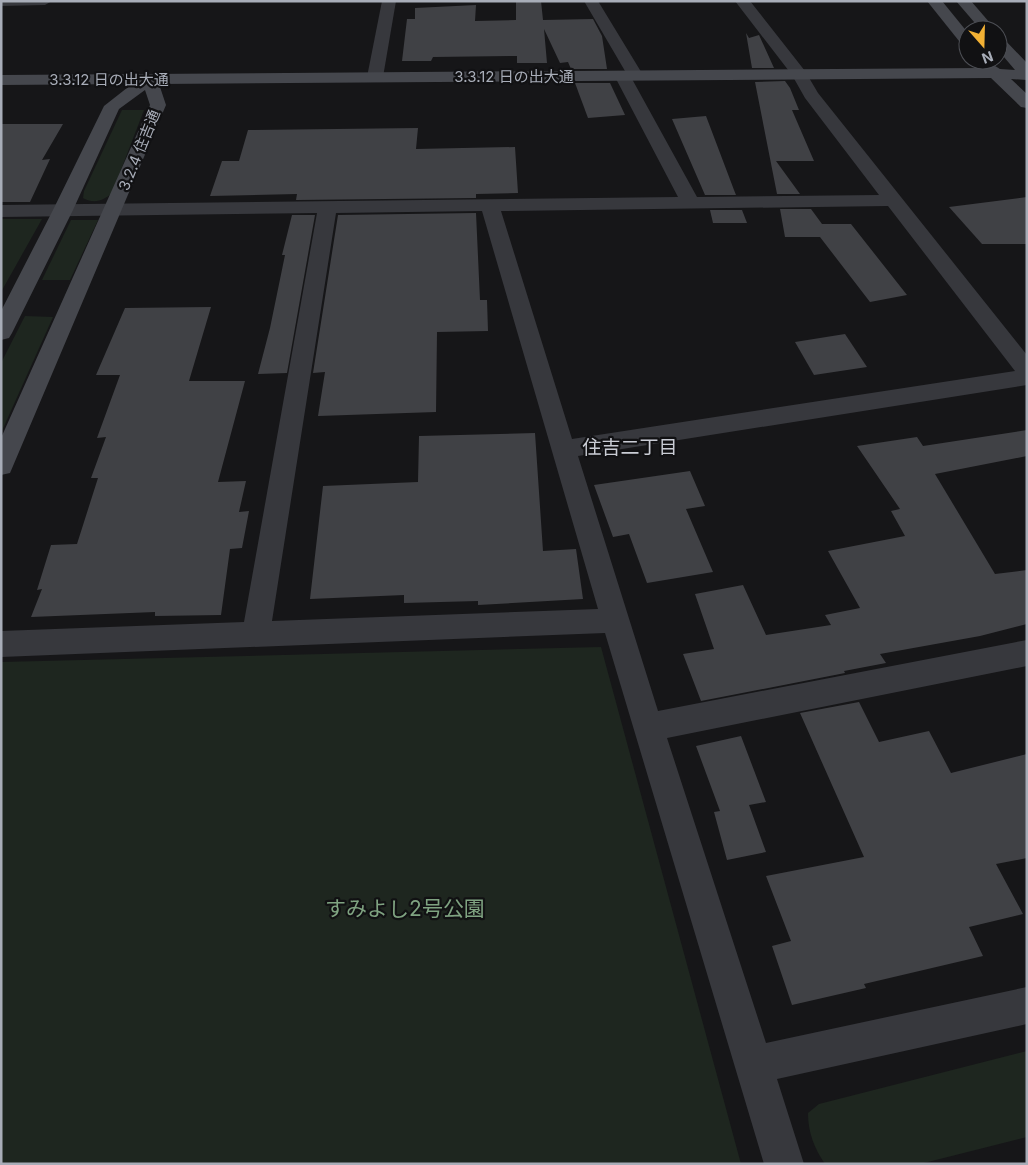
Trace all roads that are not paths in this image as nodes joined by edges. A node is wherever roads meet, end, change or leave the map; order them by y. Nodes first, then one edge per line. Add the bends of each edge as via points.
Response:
1 (45, 1) edge
2 (390, 1) edge
3 (591, 1) edge
4 (742, 1) edge
5 (934, 1) edge
6 (963, 1) edge
7 (1, 2) edge
8 (980, 20) edge
9 (958, 31) edge
10 (1008, 52) edge
11 (990, 70) edge
12 (993, 73) junction
13 (800, 74) junction
14 (1027, 74) edge
15 (628, 75) junction
16 (376, 77) junction
17 (148, 79) junction
18 (1, 80) edge
19 (1027, 103) edge
20 (894, 200) junction
21 (690, 202) junction
22 (490, 204) junction
23 (328, 206) junction
24 (114, 208) junction
25 (63, 210) junction
26 (1, 211) edge
27 (1, 333) edge
28 (1027, 371) edge
29 (1027, 377) edge
30 (564, 448) junction
31 (1, 466) edge
32 (615, 620) junction
33 (256, 634) junction
34 (1, 644) edge
35 (1027, 653) edge
36 (649, 727) junction
37 (1027, 1005) edge
38 (755, 1065) junction
39 (784, 1164) edge

1 - 7 street
2 - 16 street
3 - 15 street
4 - 13 street
5 - 9 street
6 - 8 street
10 - 14 street
11 - 12 street
12 - 13 street, 3.3.12 日の出大通
12 - 14 street, 3.3.12 日の出大通
12 - 19 street
13 - 15 street, 3.3.12 日の出大通
13 - 20 street via 811,95
15 - 16 street, 3.3.12 日の出大通
15 - 21 street
16 - 17 street, 3.3.12 日の出大通
17 - 18 street, 3.3.12 日の出大通
17 - 24 street, 3.2.4 住吉通 via 158,105
17 - 25 street, 3.2.4 住吉通 via 112,106
20 - 21 street
20 - 28 street
21 - 22 street
22 - 23 street
22 - 30 street
23 - 24 street
23 - 33 street
24 - 25 street
24 - 31 street, 3.2.4 住吉通
25 - 26 street
25 - 27 street, 3.2.4 住吉通
29 - 30 street
30 - 32 street
32 - 33 street
32 - 36 street
33 - 34 street
35 - 36 street
36 - 38 street
37 - 38 street
38 - 39 street

